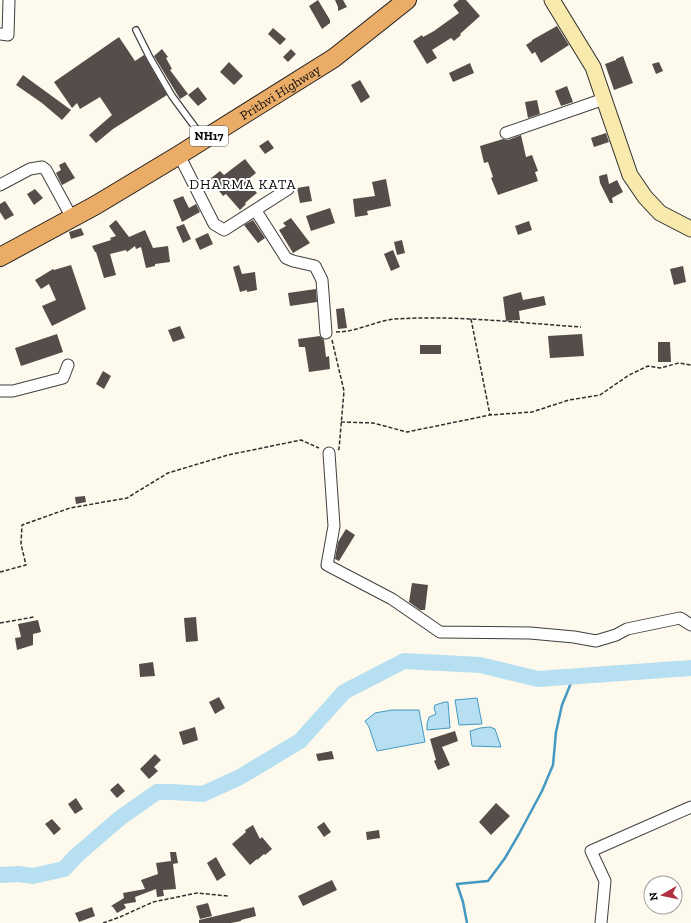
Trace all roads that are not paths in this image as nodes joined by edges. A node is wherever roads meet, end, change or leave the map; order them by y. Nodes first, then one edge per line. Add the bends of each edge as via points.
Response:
1 (9, 0) edge
2 (407, 0) edge
3 (552, 0) edge
4 (136, 30) dead end
5 (0, 34) edge
6 (604, 99) junction
7 (506, 133) dead end
8 (204, 140) junction
9 (179, 155) junction
10 (0, 185) edge
11 (288, 189) dead end
12 (256, 210) junction
13 (72, 218) junction
14 (691, 229) edge
15 (0, 257) edge
16 (326, 333) road end
17 (68, 366) dead end
18 (0, 392) edge
19 (330, 453) road end
20 (691, 625) edge
21 (691, 808) edge
22 (601, 923) edge

1 - 5 street via 8,35
2 - 8 highway, Prithvi Highway / NH17 via 334,58
3 - 6 main road via 593,67
4 - 8 lane via 172,96
6 - 7 street
6 - 14 main road via 630,175 645,198 660,213
8 - 9 highway, Prithvi Highway / NH17
9 - 12 street via 214,224 224,230
9 - 13 highway, Prithvi Highway / NH17
10 - 13 street via 30,169 42,167
11 - 12 street
12 - 16 street via 286,258 315,266 322,280
13 - 15 highway, Prithvi Highway / NH17
17 - 18 street via 63,378
19 - 20 street via 334,526 327,564 392,600 440,632 530,633 596,641 628,629 680,618
21 - 22 street via 591,851 605,881

